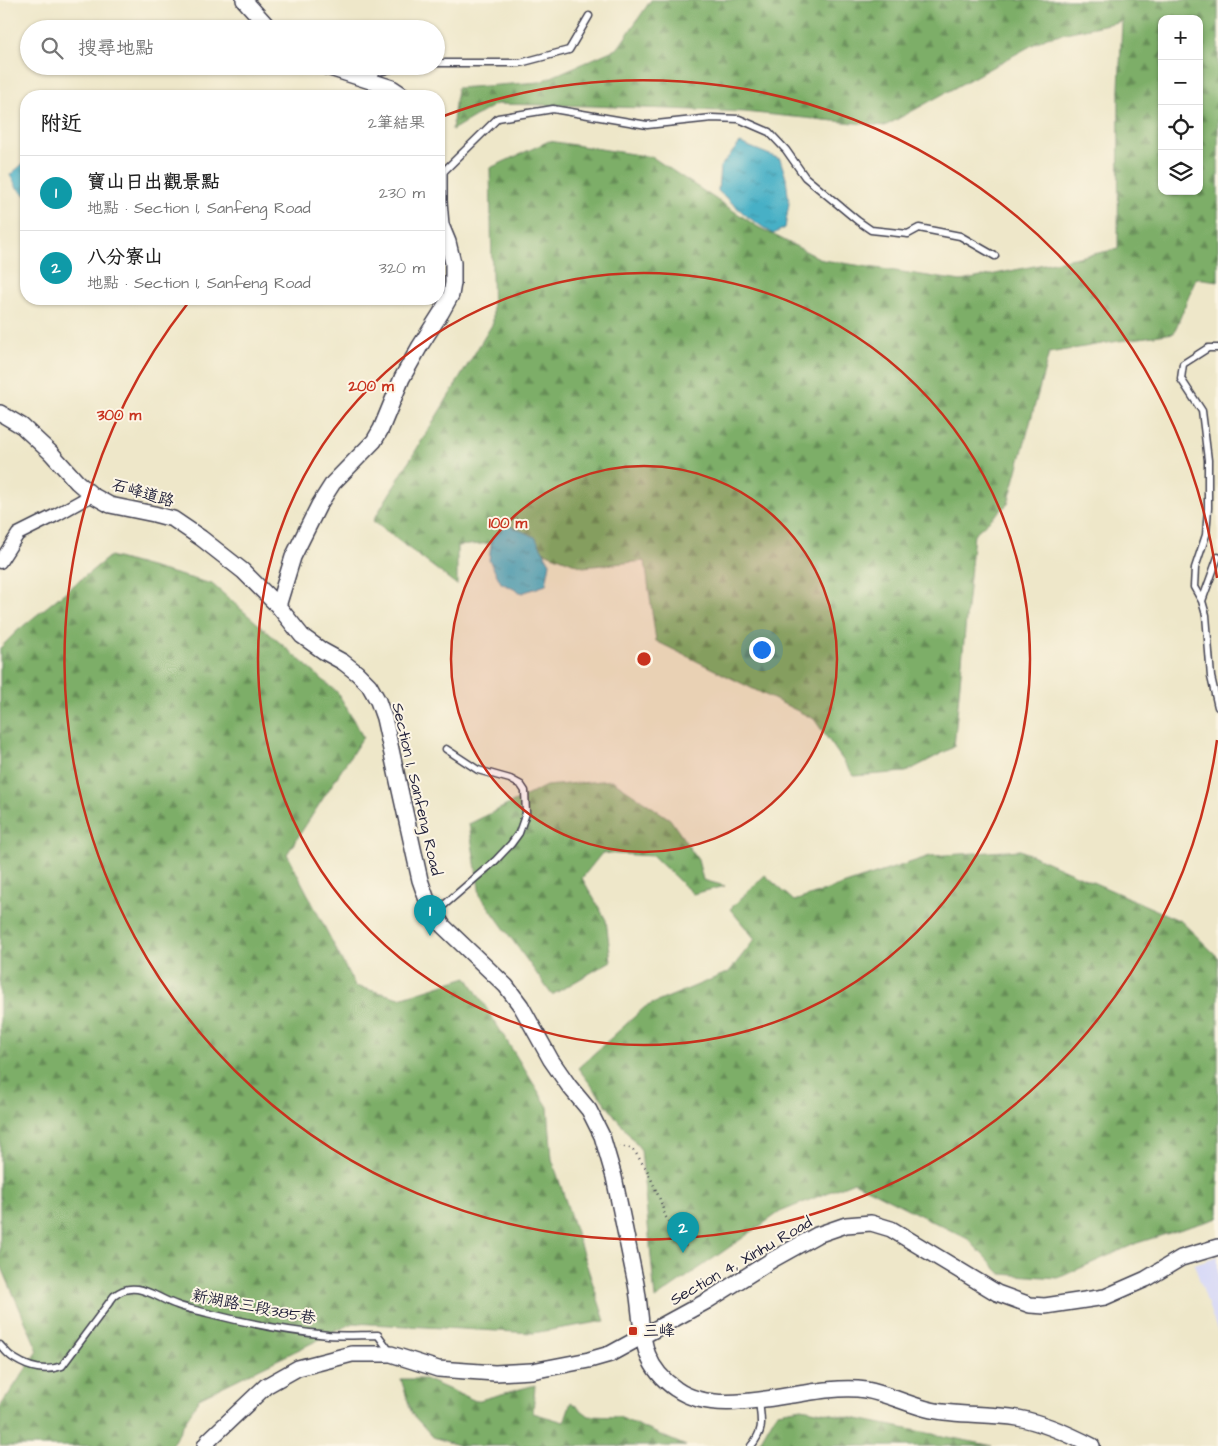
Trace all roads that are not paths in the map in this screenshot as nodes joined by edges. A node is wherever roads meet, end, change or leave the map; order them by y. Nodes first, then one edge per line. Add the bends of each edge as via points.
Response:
1 (244, 0) edge
2 (589, 16) dead end
3 (262, 20) edge
4 (445, 62) edge
5 (348, 75) edge
6 (368, 75) edge
7 (356, 78) junction
8 (395, 90) edge
9 (445, 171) edge
10 (445, 235) edge
11 (995, 256) dead end
12 (1218, 348) edge
13 (0, 413) edge
14 (92, 495) junction
15 (1218, 557) edge
16 (0, 562) edge
17 (1202, 601) junction
18 (278, 606) junction
19 (1218, 707) edge
20 (446, 749) dead end
21 (435, 913) junction
22 (1218, 1247) edge
23 (642, 1337) junction
24 (0, 1345) edge
25 (392, 1354) junction
26 (759, 1399) junction
27 (205, 1446) edge
28 (752, 1446) edge
29 (1092, 1446) edge

1 - 3 street
2 - 4 lane via 569,50 520,63
5 - 7 street
6 - 7 lane
7 - 8 street
9 - 11 lane via 498,118 553,109 647,125 712,118 739,119 768,132 805,177 871,230 908,234 919,228 960,236
10 - 18 street via 453,263 451,295 402,378 374,441 333,483 319,505 293,557
12 - 17 lane via 1208,348 1183,364 1181,379 1202,411 1208,460 1206,535 1195,568 1194,587
13 - 14 street, 石峰道路 via 22,426
14 - 16 street via 18,534
14 - 18 street, 石峰道路 via 110,505 173,519 186,526 242,571
15 - 17 lane
17 - 19 lane
18 - 21 street, Section 1, Sanfeng Road via 302,636 357,673 378,700 420,880
20 - 21 lane via 478,770 521,785 525,791 526,813 511,844
21 - 23 street, Section 1, Sanfeng Road via 443,926 506,986 521,1006 550,1060 589,1110 602,1136 635,1276
22 - 23 street, Section 4, Xinhu Road via 1181,1258 1146,1279 1105,1297 1045,1306 1030,1305 997,1293 891,1229 871,1223 846,1226 817,1235
23 - 25 street, Section 4, Xinhu Road via 610,1354 532,1371 495,1373 438,1369
23 - 26 street, Section 1, Sanfeng Road via 650,1364 675,1389 688,1396 721,1403
24 - 25 lane, 新湖路三段385巷 via 14,1359 30,1366 42,1370 62,1366 114,1296 120,1290 130,1288 234,1320 329,1335 378,1335
25 - 27 street, Section 4, Xinhu Road via 352,1354 298,1368 266,1386
26 - 28 lane via 761,1428
26 - 29 street, Section 1, Sanfeng Road via 844,1389 866,1390 932,1410 1018,1418 1063,1431

